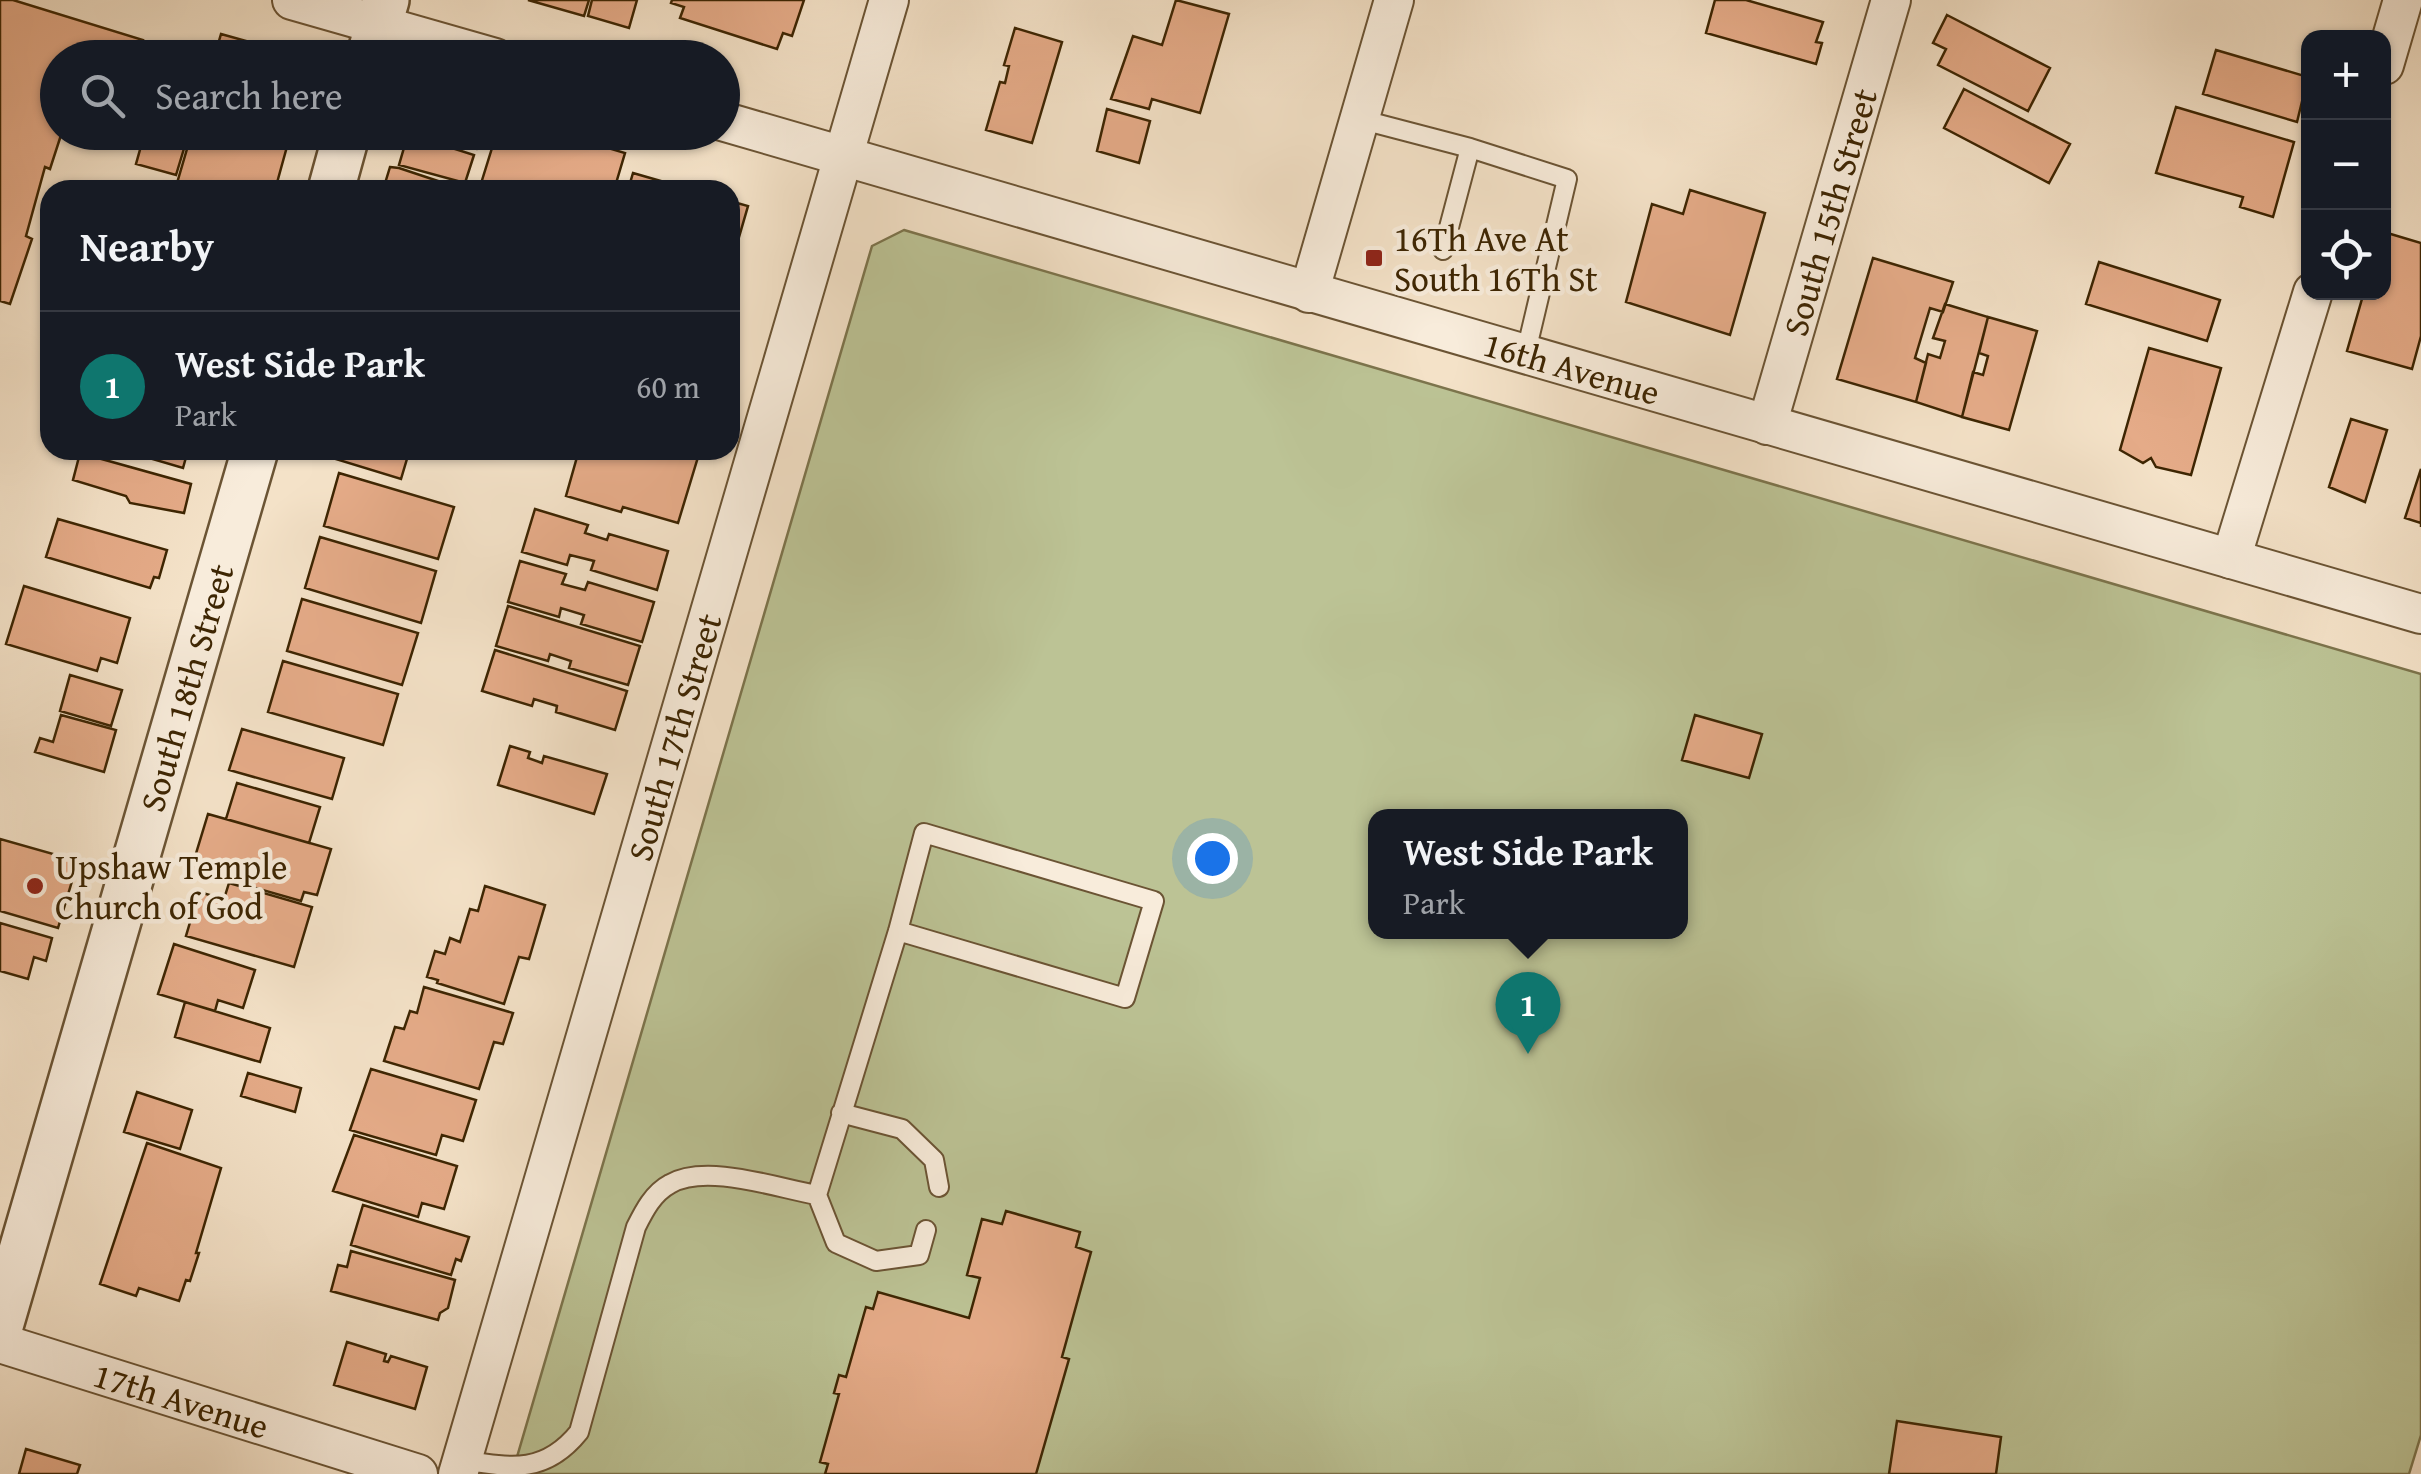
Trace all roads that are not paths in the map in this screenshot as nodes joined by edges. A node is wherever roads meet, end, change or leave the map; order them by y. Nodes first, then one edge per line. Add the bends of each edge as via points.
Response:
1 (292, 0) edge
2 (889, 0) edge
3 (1394, 0) edge
4 (1891, 0) edge
5 (2404, 0) edge
6 (378, 28) edge
7 (424, 40) edge
8 (2391, 42) edge
9 (1359, 120) junction
10 (740, 127) edge
11 (1470, 148) junction
12 (343, 150) edge
13 (842, 155) junction
14 (334, 180) edge
15 (1443, 250) dead end
16 (1309, 294) junction
17 (2311, 300) edge
18 (1525, 356) junction
19 (1767, 425) junction
20 (252, 460) edge
21 (2231, 559) junction
22 (2421, 614) edge
23 (898, 931) junction
24 (841, 1113) junction
25 (939, 1186) dead end
26 (818, 1195) junction
27 (926, 1230) dead end
28 (0, 1326) edge
29 (0, 1343) edge
30 (460, 1467) edge
31 (418, 1474) edge

1 - 6 street
2 - 13 street, South 17th Street
3 - 9 street
4 - 19 street, South 15th Street
5 - 8 street
6 - 7 street
9 - 11 lane
9 - 16 street
10 - 13 street, 16th Avenue
11 - 15 lane
11 - 18 lane via 1567,179
12 - 14 street
13 - 16 street, 16th Avenue
13 - 30 street, South 17th Street
16 - 18 street, 16th Avenue
17 - 21 street
18 - 19 street, 16th Avenue
19 - 21 street, 16th Avenue
20 - 28 street, South 18th Street
21 - 22 street, 16th Avenue
23 - 23 lane via 924,833 1154,901 1125,998
23 - 24 lane
24 - 25 lane via 902,1129 934,1160
24 - 26 lane
26 - 27 lane via 836,1242 876,1262 919,1255
26 - 30 lane via 712,1174 670,1183 636,1227 579,1432 562,1454 520,1468
29 - 31 street, 17th Avenue

